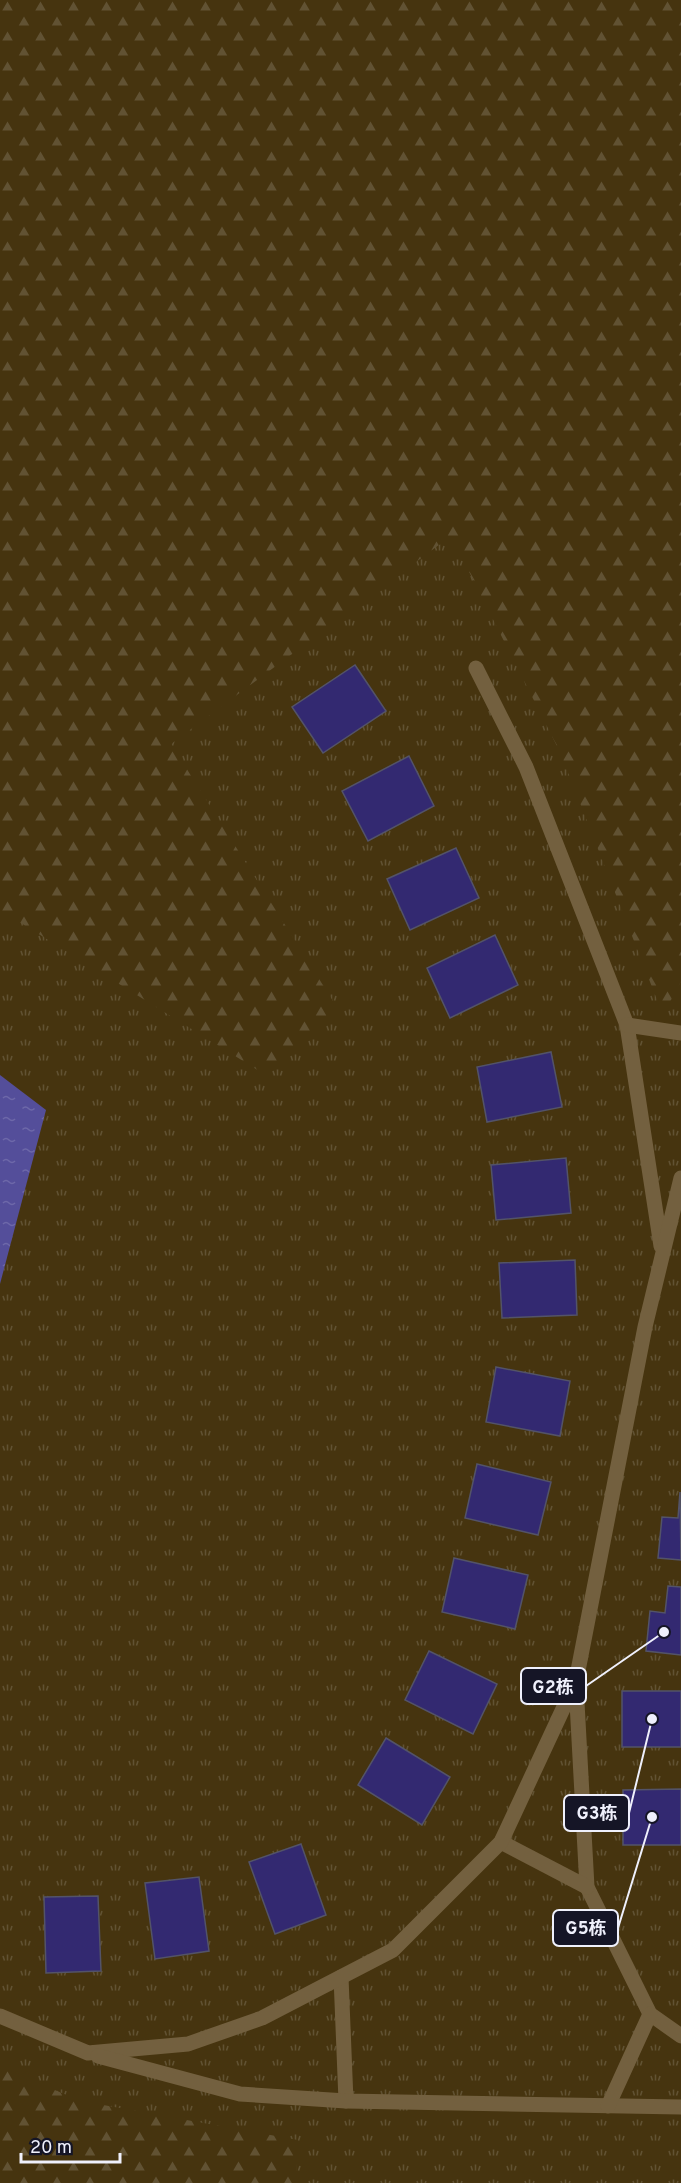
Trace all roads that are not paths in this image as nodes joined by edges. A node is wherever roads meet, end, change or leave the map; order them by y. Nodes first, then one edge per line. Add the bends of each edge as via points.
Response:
1 (476, 668) dead end
2 (627, 1025) junction
3 (681, 1033) edge
4 (681, 1178) edge
5 (663, 1254) junction
6 (576, 1681) junction
7 (501, 1842) junction
8 (587, 1887) junction
9 (341, 1977) junction
10 (650, 2014) junction
11 (0, 2016) edge
12 (681, 2036) edge
13 (88, 2053) junction
14 (346, 2101) junction
15 (608, 2106) junction
16 (681, 2107) edge

1 - 2 street via 526,767
2 - 3 street
2 - 5 street
4 - 5 street
5 - 6 street via 645,1327
6 - 7 street
6 - 8 street
7 - 8 street
7 - 9 street via 393,1950
8 - 10 street
9 - 13 street via 262,2018 188,2044
9 - 14 street
10 - 12 street
10 - 15 street
11 - 13 street
13 - 14 street via 240,2094
14 - 15 street
15 - 16 street

